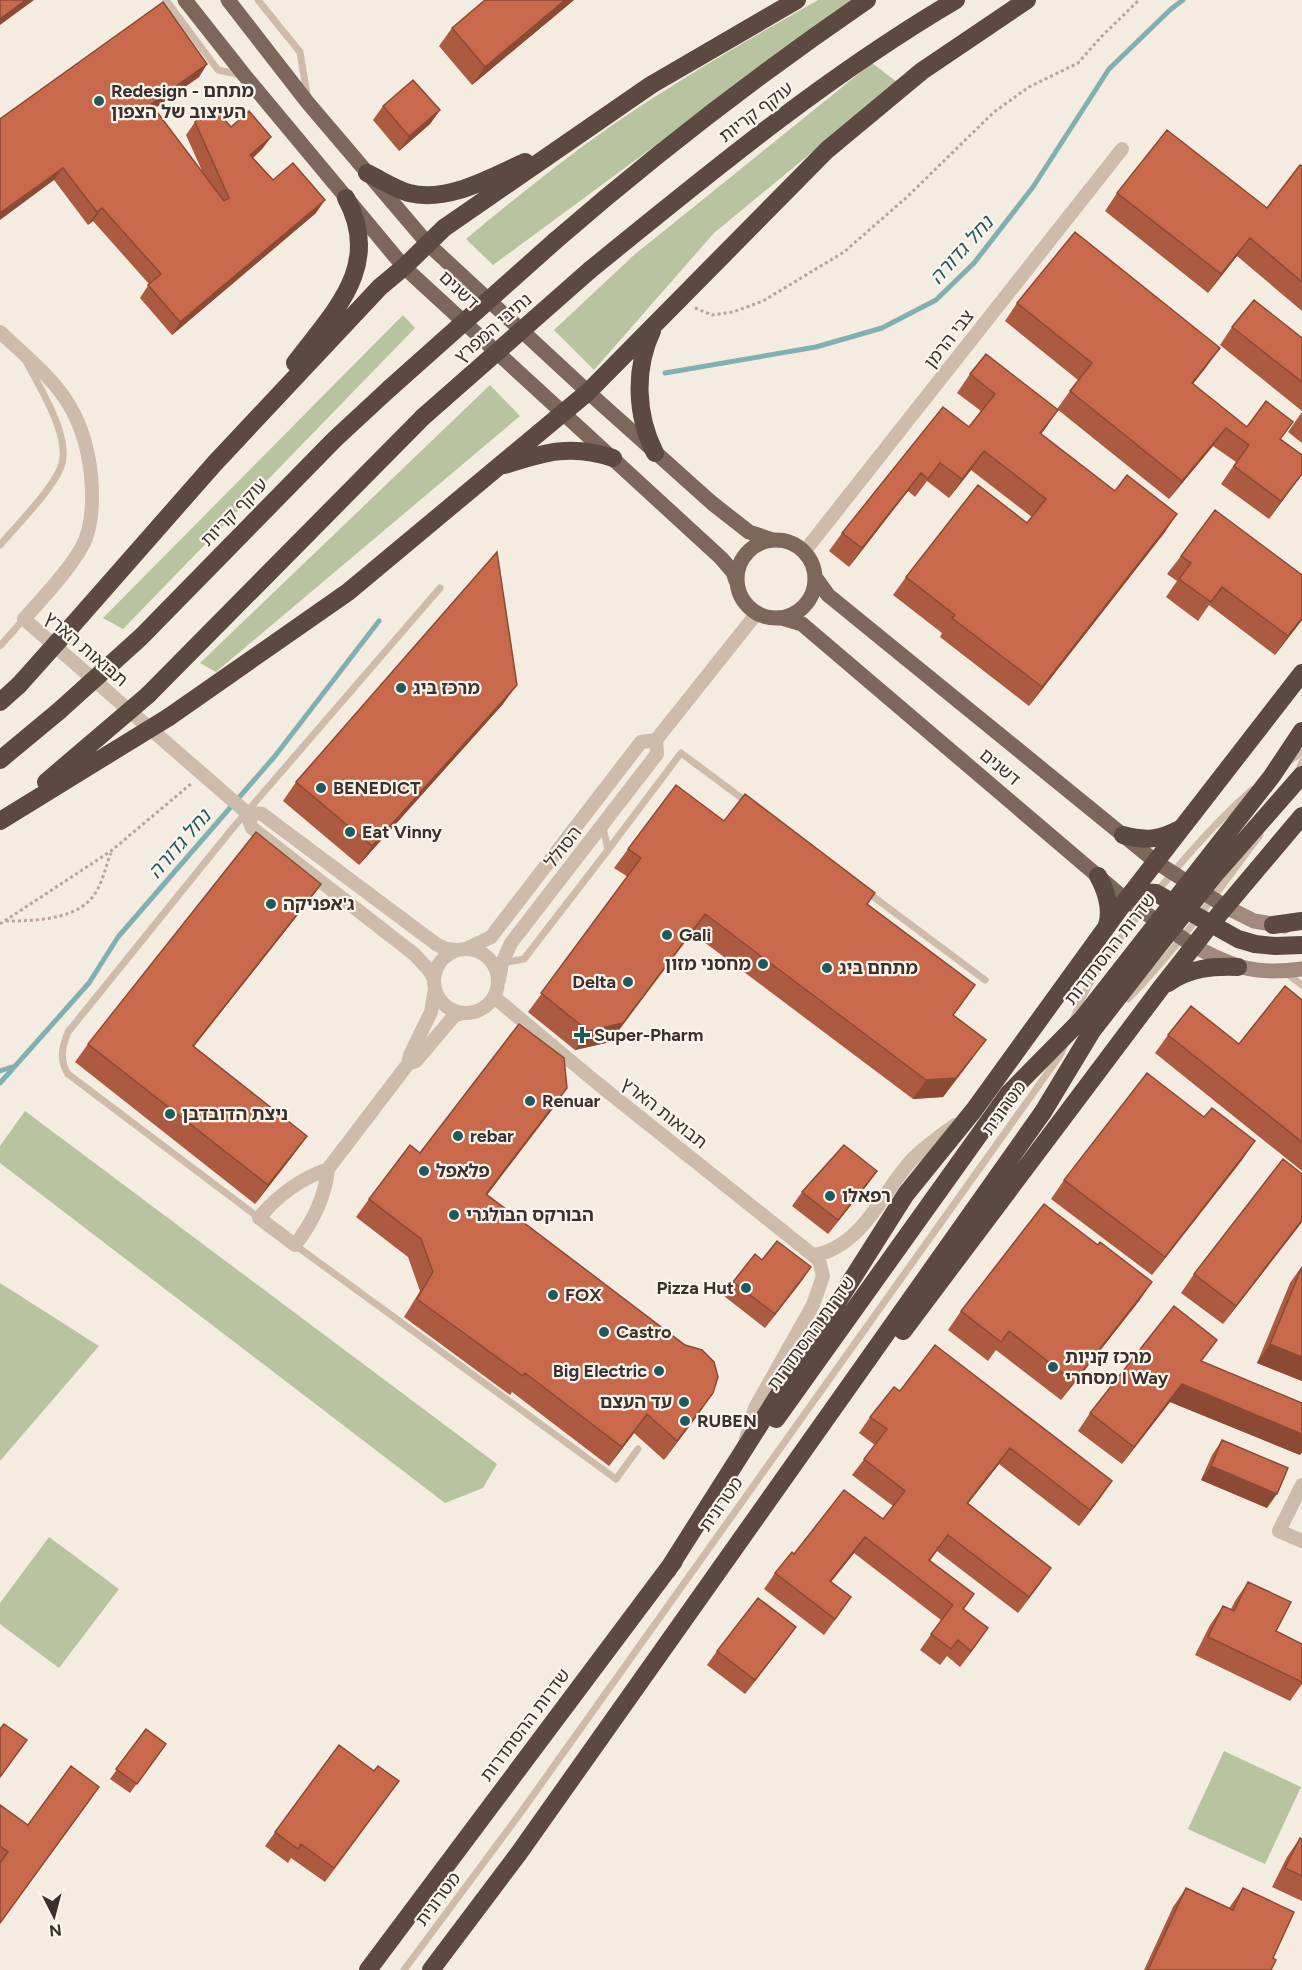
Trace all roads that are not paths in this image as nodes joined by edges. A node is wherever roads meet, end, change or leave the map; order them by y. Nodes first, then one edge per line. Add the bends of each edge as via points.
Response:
1 (166, 0) edge
2 (185, 0) edge
3 (228, 0) edge
4 (258, 0) edge
5 (797, 0) edge
6 (867, 0) edge
7 (956, 0) edge
8 (1027, 0) edge
9 (245, 76) junction
10 (308, 104) junction
11 (570, 141) junction
12 (1122, 149) dead end
13 (367, 173) junction
14 (346, 198) junction
15 (555, 241) joint
16 (428, 244) junction
17 (404, 267) junction
18 (590, 270) joint
19 (657, 322) junction
20 (0, 332) edge
21 (21, 351) junction
22 (389, 389) joint
23 (588, 392) junction
24 (564, 413) junction
25 (238, 438) junction
26 (655, 453) junction
27 (613, 458) junction
28 (492, 470) junction
29 (773, 540) junction
30 (0, 545) edge
31 (804, 552) junction
32 (815, 577) junction
33 (736, 581) junction
34 (440, 588) dead end
35 (757, 614) junction
36 (782, 618) junction
37 (24, 619) junction
38 (0, 646) edge
39 (1302, 673) edge
40 (0, 702) edge
41 (1302, 731) edge
42 (656, 740) junction
43 (1302, 753) edge
44 (0, 760) edge
45 (1302, 762) edge
46 (1302, 775) edge
47 (244, 810) junction
48 (757, 810) edge
49 (1302, 816) edge
50 (0, 819) edge
51 (602, 826) junction
52 (1184, 826) junction
53 (1302, 829) edge
54 (1123, 835) junction
55 (1280, 842) junction
56 (608, 850) junction
57 (1156, 862) junction
58 (1172, 872) junction
59 (1098, 876) junction
60 (861, 888) edge
61 (1156, 893) junction
62 (1126, 900) junction
63 (1219, 902) junction
64 (1142, 911) junction
65 (1205, 920) junction
66 (1302, 921) edge
67 (1272, 925) junction
68 (1106, 927) junction
69 (1302, 927) edge
70 (1187, 942) junction
71 (1302, 945) edge
72 (462, 949) junction
73 (502, 963) junction
74 (1238, 967) junction
75 (1302, 969) edge
76 (1284, 971) junction
77 (499, 980) junction
78 (985, 980) dead end
79 (434, 984) junction
80 (1302, 986) edge
81 (1160, 989) junction
82 (494, 998) junction
83 (462, 1013) junction
84 (1061, 1054) junction
85 (408, 1064) junction
86 (974, 1110) junction
87 (328, 1169) junction
88 (259, 1218) junction
89 (295, 1245) junction
90 (814, 1255) junction
91 (830, 1415) junction
92 (743, 1448) junction
93 (638, 1449) dead end
94 (1302, 1485) edge
95 (1302, 1541) edge
96 (667, 1570) junction
97 (368, 1970) edge
98 (404, 1970) edge
99 (431, 1970) edge

1 - 9 lane via 218,70
2 - 9 main road, דשנים
3 - 10 main road, דשנים
4 - 10 lane via 300,52
5 - 11 highway via 651,85
6 - 15 highway, עוקף קריות via 671,144
7 - 18 highway, עוקף קריות via 845,72
8 - 19 highway via 922,71 842,137
9 - 14 main road, דשנים
10 - 13 main road, דשנים
11 - 13 highway via 474,184 438,193 408,193
11 - 16 highway via 444,228
12 - 31 street, צבי הרמן
13 - 16 main road, דשנים
14 - 17 main road, דשנים
14 - 25 highway via 360,235 359,256 351,281 340,302
15 - 22 highway, נתיבי המפרץ, bridge
16 - 17 highway
16 - 23 main road, דשנים
17 - 24 main road, דשנים
17 - 25 highway via 380,287
18 - 50 highway, נתיבי המפרץ, bridge via 423,417 148,695
19 - 23 highway
19 - 26 highway via 642,361 640,388 644,428
20 - 21 street, תבואות הארץ
21 - 30 lane via 59,424 62,467
21 - 37 street, תבואות הארץ via 50,378 76,414 88,448 92,493 85,540
22 - 44 highway, עוקף קריות, bridge via 141,638
23 - 24 highway
23 - 26 main road, דשנים
24 - 27 main road, דשנים
24 - 28 highway
25 - 40 highway, bridge
26 - 29 main road, דשנים via 749,531
27 - 28 highway via 556,450
27 - 33 main road, דשנים via 721,558
28 - 50 highway, bridge via 348,592 169,717
29 - 31 main road via 785,541
29 - 33 main road via 762,542 745,554
31 - 32 main road
32 - 36 main road via 808,602 795,614
32 - 54 main road, דשנים via 828,595
33 - 35 main road via 740,596
34 - 47 lane
35 - 36 main road
35 - 42 street, הסולל
36 - 59 main road, דשנים via 802,624
37 - 38 lane
37 - 47 street, תבואות הארץ
39 - 52 highway
41 - 96 highway, שדרות ההסתדרות, bridge via 1272,776 1082,1019 1009,1093
42 - 51 street, הסולל via 657,754
42 - 72 street, הסולל via 641,742 491,937
43 - 58 lane, מטרונית via 1225,814
45 - 63 lane via 1283,803
46 - 91 highway, שדרות ההסתדרות, bridge via 1217,872 1092,1031 1043,1112
47 - 72 street, תבואות הארץ via 262,814 436,944 446,949
47 - 79 street, תבואות הארץ via 252,828 414,954 429,970
47 - 88 lane via 68,1032 61,1055 68,1074
48 - 56 lane via 681,753
49 - 55 highway
51 - 56 lane
51 - 73 street, הסולל via 511,943
52 - 54 highway via 1169,835 1147,840
52 - 57 highway
53 - 55 highway
54 - 57 main road, דשנים
55 - 63 highway
56 - 73 lane via 524,958
57 - 58 main road, דשנים
57 - 62 highway
58 - 61 lane, מטרונית
58 - 63 main road, דשנים
59 - 62 main road, דשנים
59 - 68 highway via 1109,909
60 - 78 lane
61 - 62 highway via 1140,892
61 - 64 lane, מטרונית
61 - 65 highway
62 - 64 main road, דשנים
62 - 68 highway
63 - 65 highway
63 - 67 street via 1254,921
64 - 70 main road, דשנים
64 - 84 lane, מטרונית via 1086,987
65 - 70 highway
65 - 71 highway via 1238,939 1256,944
66 - 67 highway
67 - 69 street
68 - 86 highway
70 - 74 street
70 - 81 highway
70 - 84 lane, מטרונית via 1118,1008
72 - 77 street via 487,955
72 - 79 street via 441,961
73 - 77 street, הסולל
74 - 76 street via 1259,972
74 - 81 highway via 1189,971
75 - 76 street
76 - 80 lane
77 - 82 street
79 - 83 street via 445,1005
79 - 85 street via 431,1012
81 - 91 highway via 852,1400
82 - 83 street via 480,1010
82 - 90 street, תבואות הארץ
83 - 85 street via 454,1016 416,1061
84 - 98 lane, מטרונית via 526,1806
85 - 87 street
86 - 90 street via 909,1163 854,1234 836,1248
86 - 92 highway via 906,1194
87 - 88 street via 286,1191
87 - 89 street via 317,1211
88 - 89 street
89 - 93 lane via 616,1479
90 - 92 street via 822,1269 822,1282 755,1408
91 - 99 highway, שדרות ההסתדרות via 519,1853
92 - 96 highway
94 - 95 street via 1280,1531
96 - 97 highway, שדרות ההסתדרות

